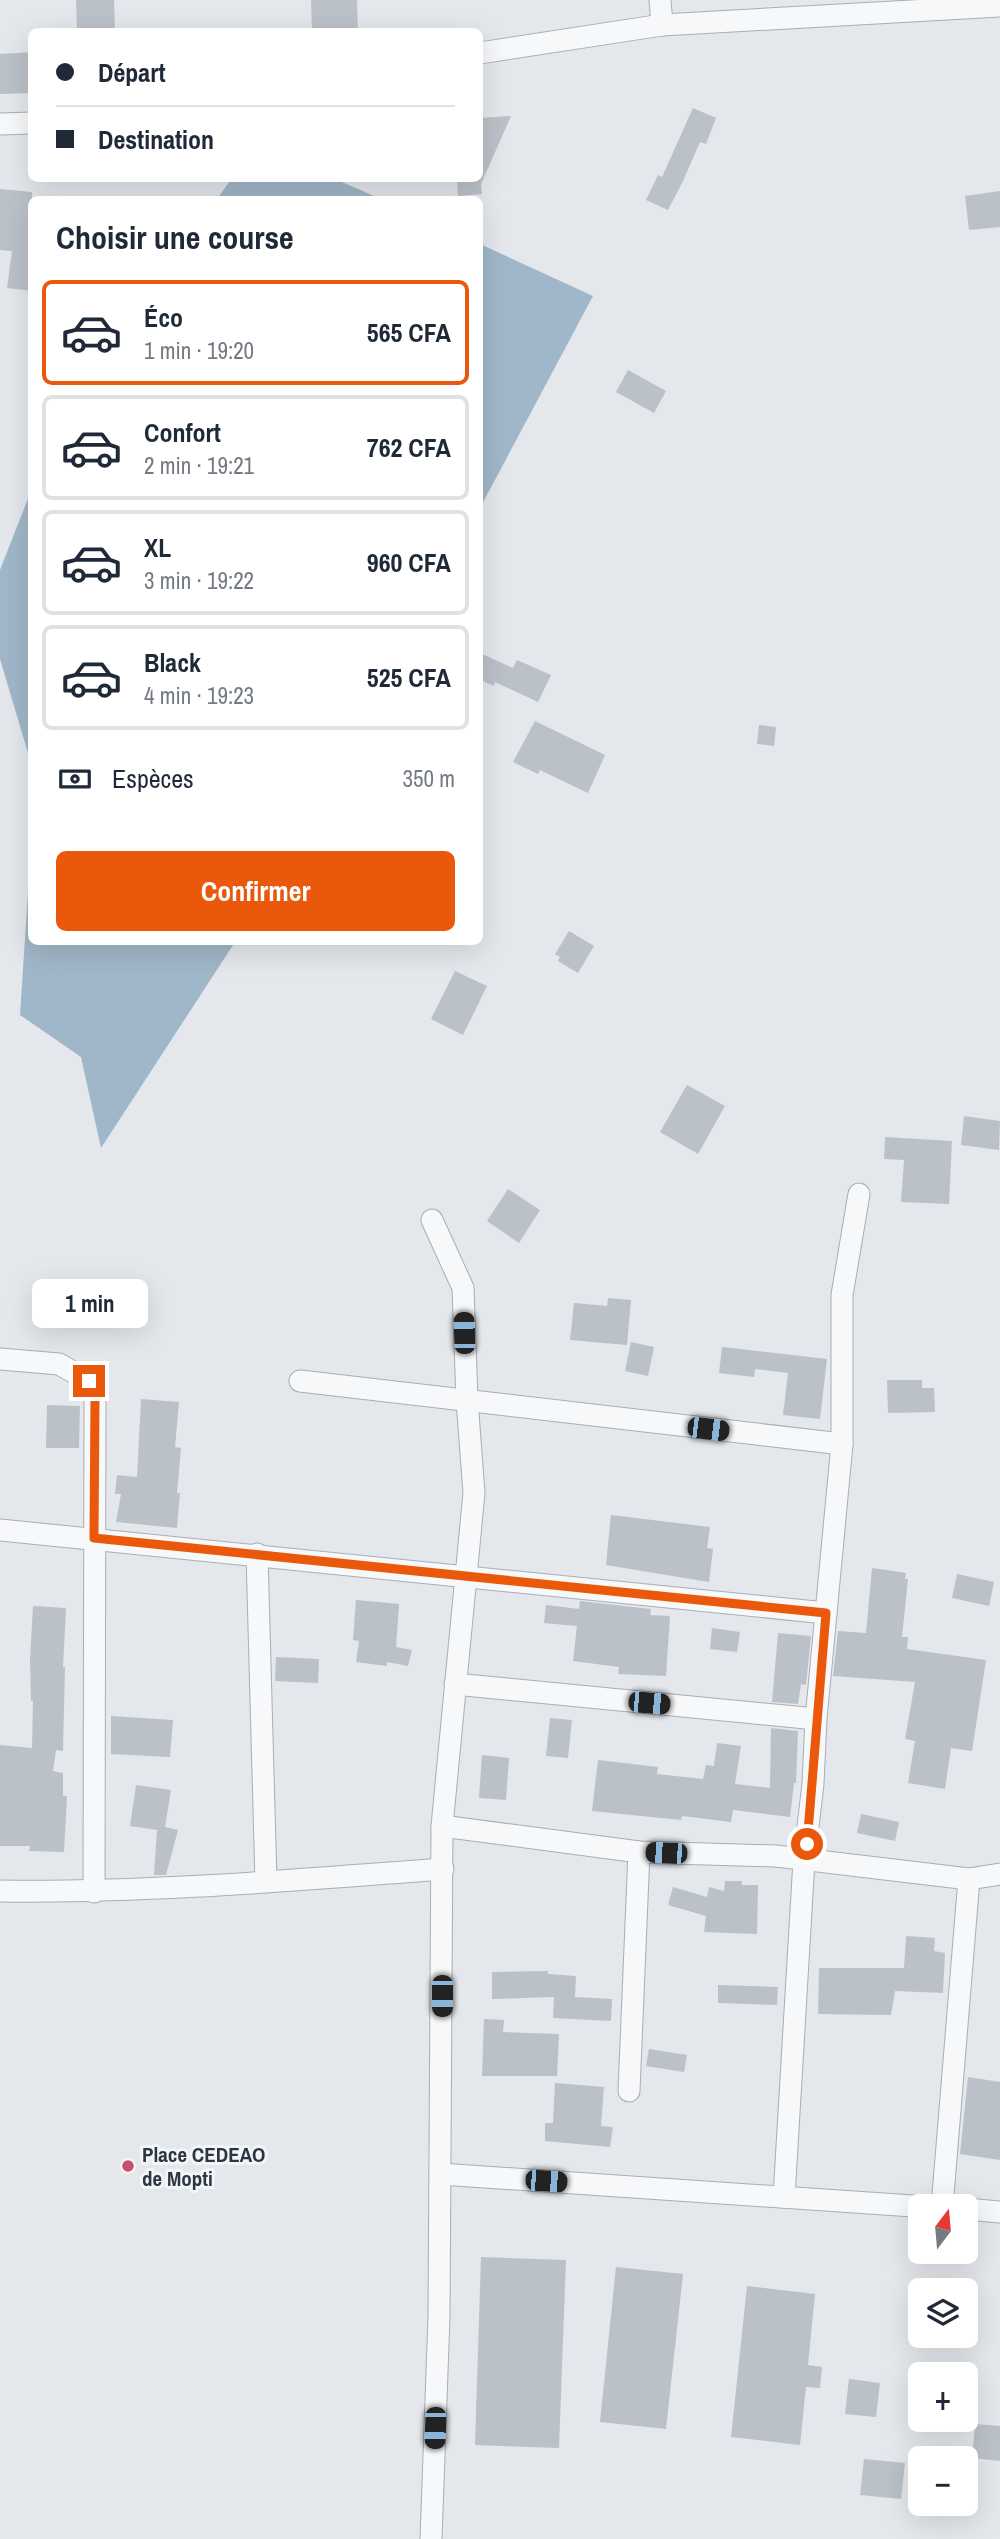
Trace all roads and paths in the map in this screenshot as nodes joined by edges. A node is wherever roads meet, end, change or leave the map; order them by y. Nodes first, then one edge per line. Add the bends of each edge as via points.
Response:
1 (660, 0) edge
2 (1000, 6) edge
3 (662, 25) junction
4 (483, 53) edge
5 (28, 123) edge
6 (0, 124) edge
7 (859, 1194) dead end
8 (432, 1220) dead end
9 (0, 1359) edge
10 (300, 1381) dead end
11 (467, 1400) junction
12 (842, 1444) junction
13 (0, 1530) edge
14 (94, 1538) junction
15 (257, 1554) junction
16 (465, 1576) junction
17 (826, 1613) junction
18 (455, 1684) junction
19 (816, 1719) junction
20 (442, 1826) junction
21 (639, 1852) junction
22 (804, 1860) junction
23 (443, 1869) junction
24 (1000, 1874) edge
25 (969, 1879) junction
26 (266, 1882) junction
27 (0, 1891) edge
28 (93, 1892) junction
29 (629, 2091) dead end
30 (440, 2174) junction
31 (943, 2194) edge
32 (784, 2197) junction
33 (908, 2206) edge
34 (978, 2210) edge
35 (1000, 2212) edge
36 (430, 2539) edge

1 - 3 street
2 - 3 street
3 - 4 street
5 - 6 street
7 - 12 street via 842,1295
8 - 11 street via 463,1288
9 - 14 street via 59,1364 89,1381 95,1399
10 - 11 street
11 - 12 street
11 - 16 street via 474,1493
12 - 17 street
13 - 14 street
14 - 15 street
14 - 28 street
15 - 16 street
15 - 26 street
16 - 17 street
16 - 18 street
17 - 19 street
18 - 19 street
18 - 20 street
19 - 22 street
20 - 21 street
20 - 23 street
21 - 22 street
21 - 29 street
22 - 25 street
22 - 32 street
23 - 26 street
23 - 30 street
24 - 25 street
25 - 31 street
26 - 28 street
27 - 28 street
30 - 32 street
30 - 36 street
32 - 33 street
34 - 35 street

